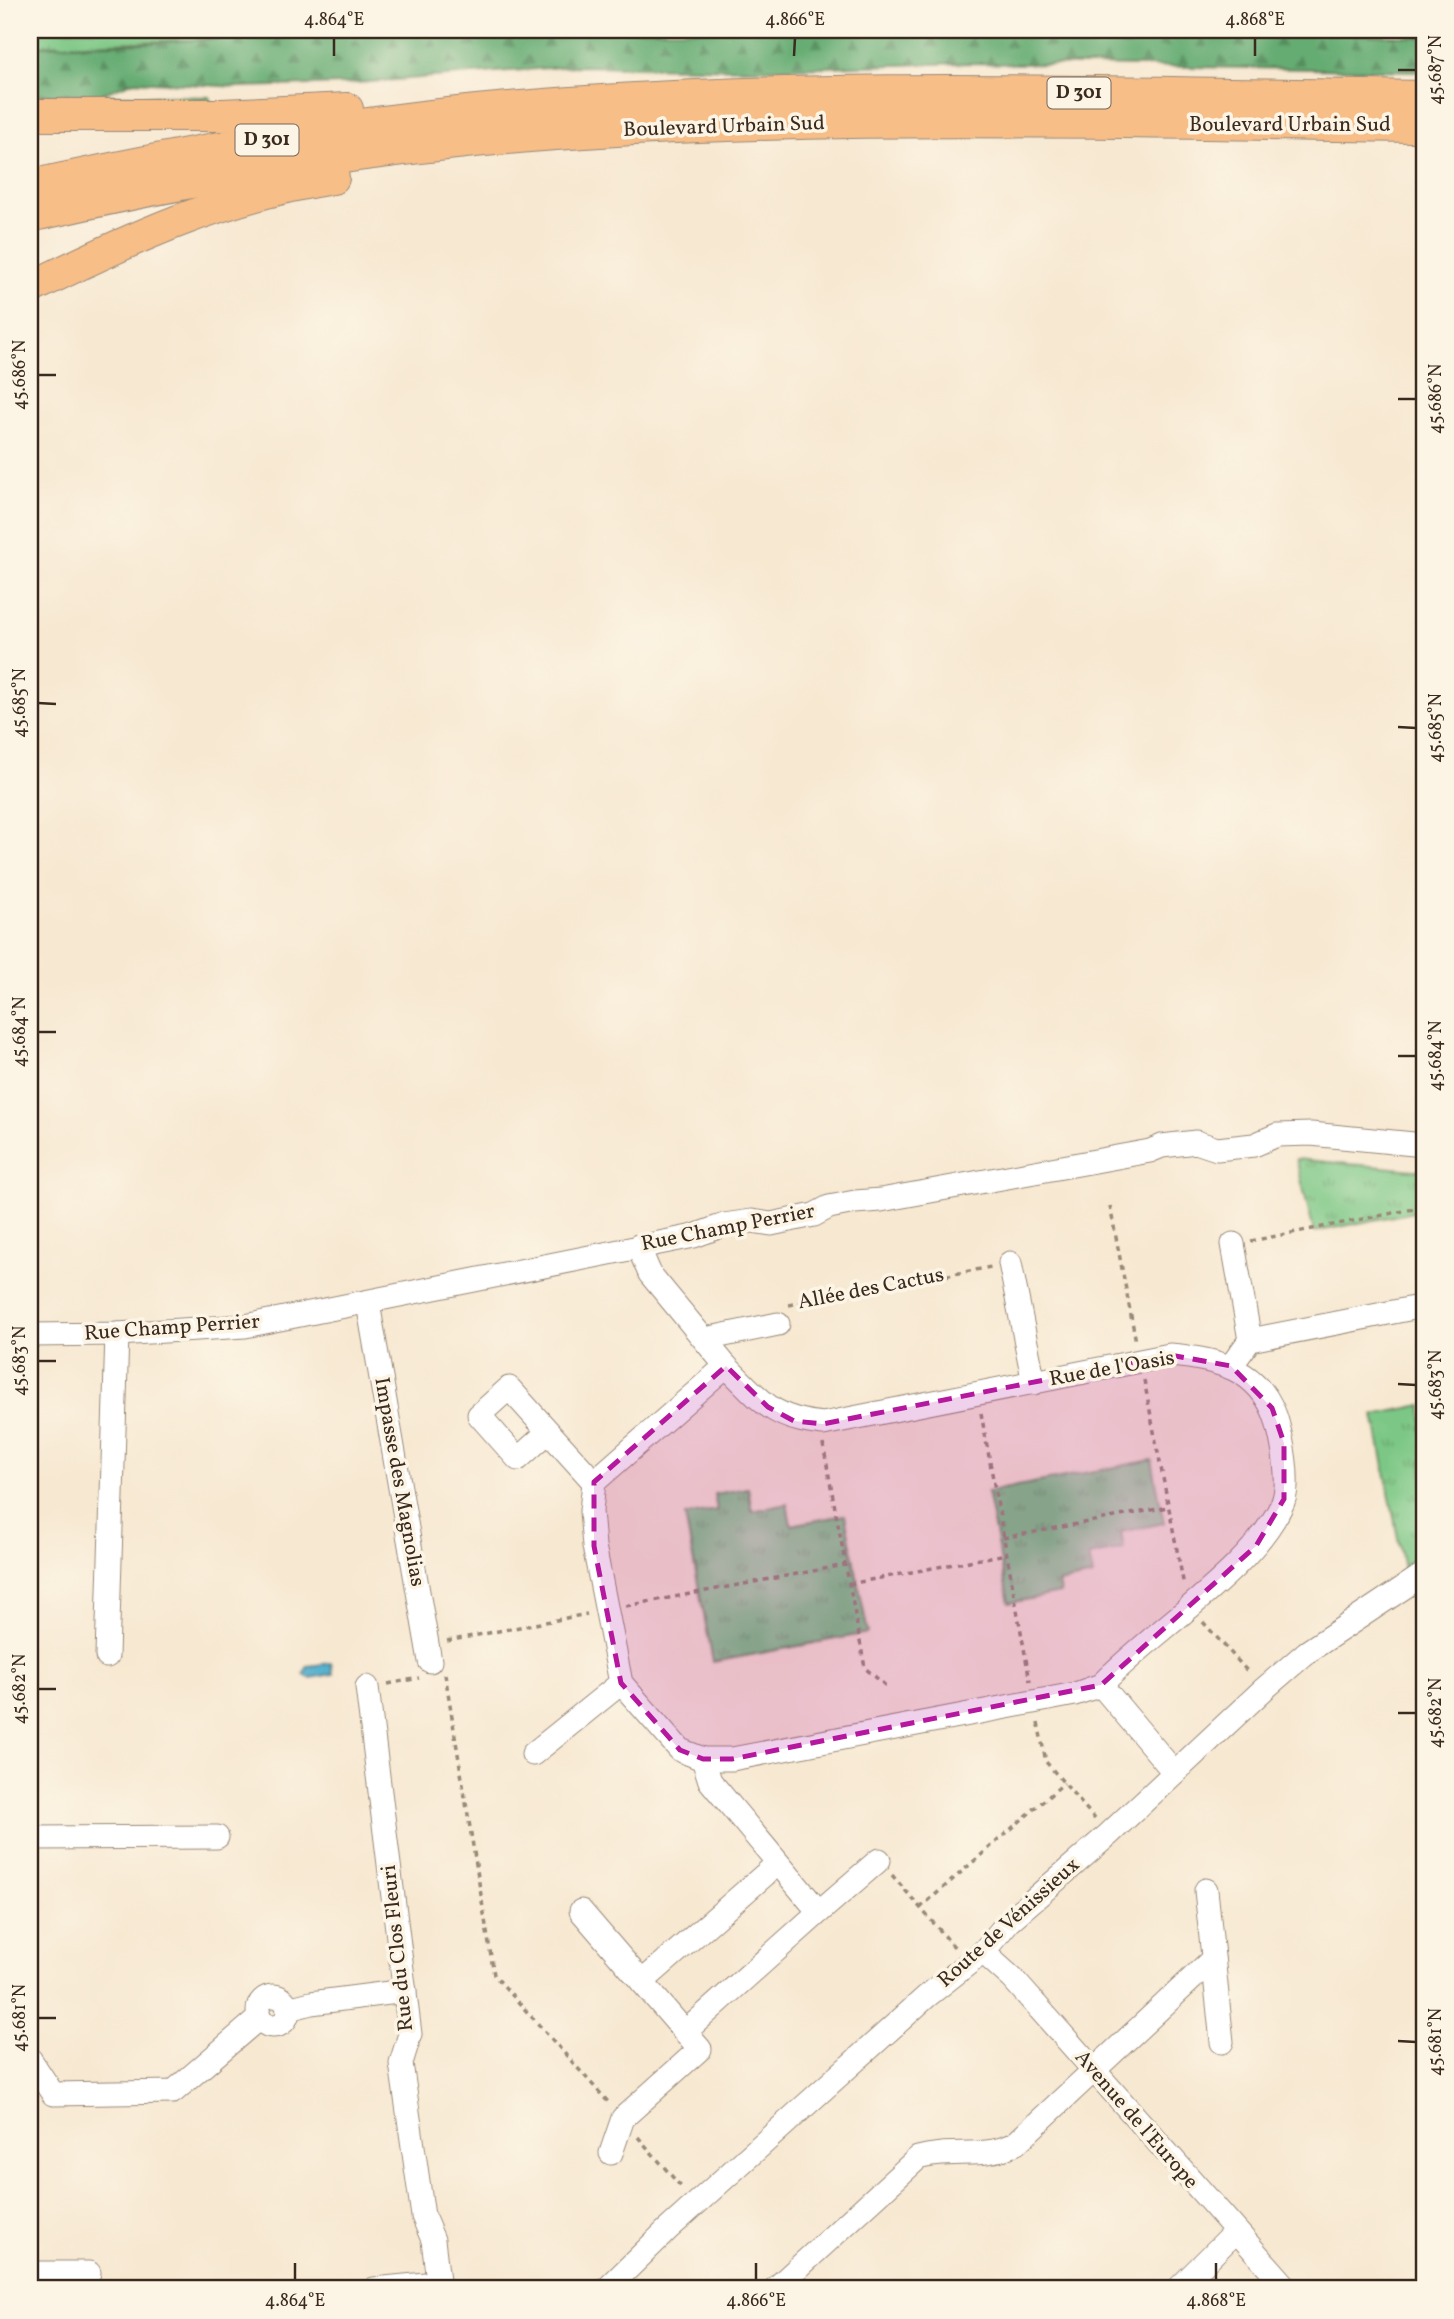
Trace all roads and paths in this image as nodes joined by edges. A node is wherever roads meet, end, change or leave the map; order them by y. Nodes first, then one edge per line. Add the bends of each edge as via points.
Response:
1 (1424, 97) edge
2 (507, 108) junction
3 (30, 115) edge
4 (1424, 126) edge
5 (472, 141) junction
6 (30, 186) edge
7 (30, 216) edge
8 (30, 288) edge
9 (1424, 1145) edge
10 (1110, 1206) dead end
11 (1424, 1207) edge
12 (1233, 1244) joint
13 (638, 1246) junction
14 (1010, 1263) joint
15 (368, 1303) junction
16 (1424, 1306) edge
17 (778, 1324) joint
18 (117, 1334) junction
19 (30, 1335) edge
20 (705, 1339) junction
21 (1251, 1340) junction
22 (1140, 1361) junction
23 (726, 1366) junction
24 (1231, 1366) junction
25 (1034, 1382) junction
26 (978, 1394) junction
27 (1424, 1407) edge
28 (822, 1424) junction
29 (548, 1432) dead end
30 (1424, 1443) edge
31 (594, 1482) junction
32 (1168, 1507) junction
33 (1003, 1538) junction
34 (1006, 1553) junction
35 (845, 1564) junction
36 (1424, 1574) edge
37 (849, 1584) junction
38 (1188, 1606) junction
39 (608, 1610) junction
40 (107, 1656) dead end
41 (440, 1660) junction
42 (621, 1683) junction
43 (1101, 1685) junction
44 (367, 1687) joint
45 (887, 1687) dead end
46 (1264, 1689) junction
47 (1034, 1701) junction
48 (533, 1754) dead end
49 (703, 1759) junction
50 (1174, 1772) junction
51 (1064, 1783) junction
52 (1108, 1835) junction
53 (30, 1838) edge
54 (217, 1838) dead end
55 (879, 1860) joint
56 (777, 1864) junction
57 (1206, 1890) dead end
58 (920, 1908) junction
59 (580, 1911) dead end
60 (819, 1912) junction
61 (983, 1952) junction
62 (959, 1953) dead end
63 (1213, 1959) junction
64 (642, 1983) junction
65 (405, 1991) junction
66 (685, 2032) junction
67 (1222, 2042) dead end
68 (30, 2059) edge
69 (1091, 2071) junction
70 (622, 2118) junction
71 (611, 2153) dead end
72 (696, 2204) junction
73 (1235, 2232) junction
74 (30, 2273) edge
75 (89, 2273) dead end
76 (437, 2286) edge
77 (374, 2289) edge
78 (607, 2289) edge
79 (775, 2289) edge
80 (1178, 2289) edge
81 (1288, 2289) edge

1 - 2 highway, Boulevard Urbain Sud / D 301 via 733,94
2 - 3 highway via 468,98 291,113
2 - 6 highway, Boulevard Urbain Sud / D 301 via 358,125 164,157
4 - 5 highway, Boulevard Urbain Sud / D 301 via 846,122 688,126
5 - 7 highway, Boulevard Urbain Sud / D 301 via 281,167
5 - 8 highway via 441,161 325,179 248,198 130,239
9 - 13 street, Rue Champ Perrier via 1311,1134 1277,1135 1254,1145 1217,1149 1196,1142 1161,1146 829,1207 771,1224 724,1225 694,1236
10 - 22 path
11 - 12 path
12 - 21 street
13 - 15 street, Rue Champ Perrier via 412,1290
13 - 20 street, Rue de l'Oasis via 650,1274
14 - 17 path, Allée des Cactus via 781,1307
14 - 25 street
15 - 18 street, Rue Champ Perrier via 245,1326
15 - 41 street, Impasse des Magnolias
16 - 21 street
17 - 20 street, Allée des Cactus
18 - 19 street, Rue Champ Perrier
18 - 40 street
20 - 23 street, Rue de l'Oasis
21 - 24 street
22 - 24 street, Rue de l'Oasis via 1170,1355 1208,1358
22 - 25 street, Rue de l'Oasis
22 - 32 path
23 - 28 street, Rue de l'Oasis via 768,1408 794,1421
23 - 31 street
24 - 38 street, Rue de l'Oasis via 1252,1381 1272,1408 1284,1443 1284,1499 1256,1546
25 - 26 street, Rue de l'Oasis
26 - 28 street, Rue de l'Oasis
26 - 33 path
27 - 30 path via 1418,1408
28 - 35 path via 823,1454
29 - 31 street
31 - 39 street via 594,1546
32 - 33 path
32 - 38 path
33 - 34 path
34 - 37 path
34 - 47 path
35 - 37 path
35 - 39 path
36 - 46 street, Route de Vénissieux via 1307,1652
37 - 45 path via 865,1668
38 - 43 street, Rue de l'Oasis
38 - 46 path
39 - 41 path
39 - 42 street
41 - 44 path
41 - 70 path via 494,1975
42 - 48 street
42 - 49 street via 680,1750
43 - 47 street, Rue de l'Oasis
43 - 50 street
44 - 65 street, Rue du Clos Fleuri
46 - 50 street, Route de Vénissieux
47 - 49 street, Rue de l'Oasis via 732,1759
47 - 51 path via 1046,1762
49 - 56 street via 710,1781
50 - 52 street, Route de Vénissieux
51 - 52 path
51 - 58 path
52 - 61 street, Route de Vénissieux via 1009,1921
53 - 54 street
55 - 58 path
55 - 60 street
56 - 60 street
56 - 64 street
57 - 63 street
58 - 62 path
59 - 64 street
60 - 66 street
61 - 69 street, Avenue de l'Europe via 1013,1979
61 - 72 street, Route de Vénissieux via 926,1997
63 - 67 street
63 - 69 street
64 - 66 street
65 - 68 street via 288,2010 284,2000 270,1996 258,2008 259,2018 173,2092 53,2094
65 - 76 street, Rue du Clos Fleuri via 410,2034 401,2063
66 - 70 street via 700,2049
69 - 73 street, Avenue de l'Europe
69 - 79 street via 1003,2150 939,2152 918,2158
70 - 71 street
70 - 72 path
72 - 78 street, Route de Vénissieux
73 - 80 street
73 - 81 street, Avenue de l'Europe
74 - 75 street
76 - 77 street

